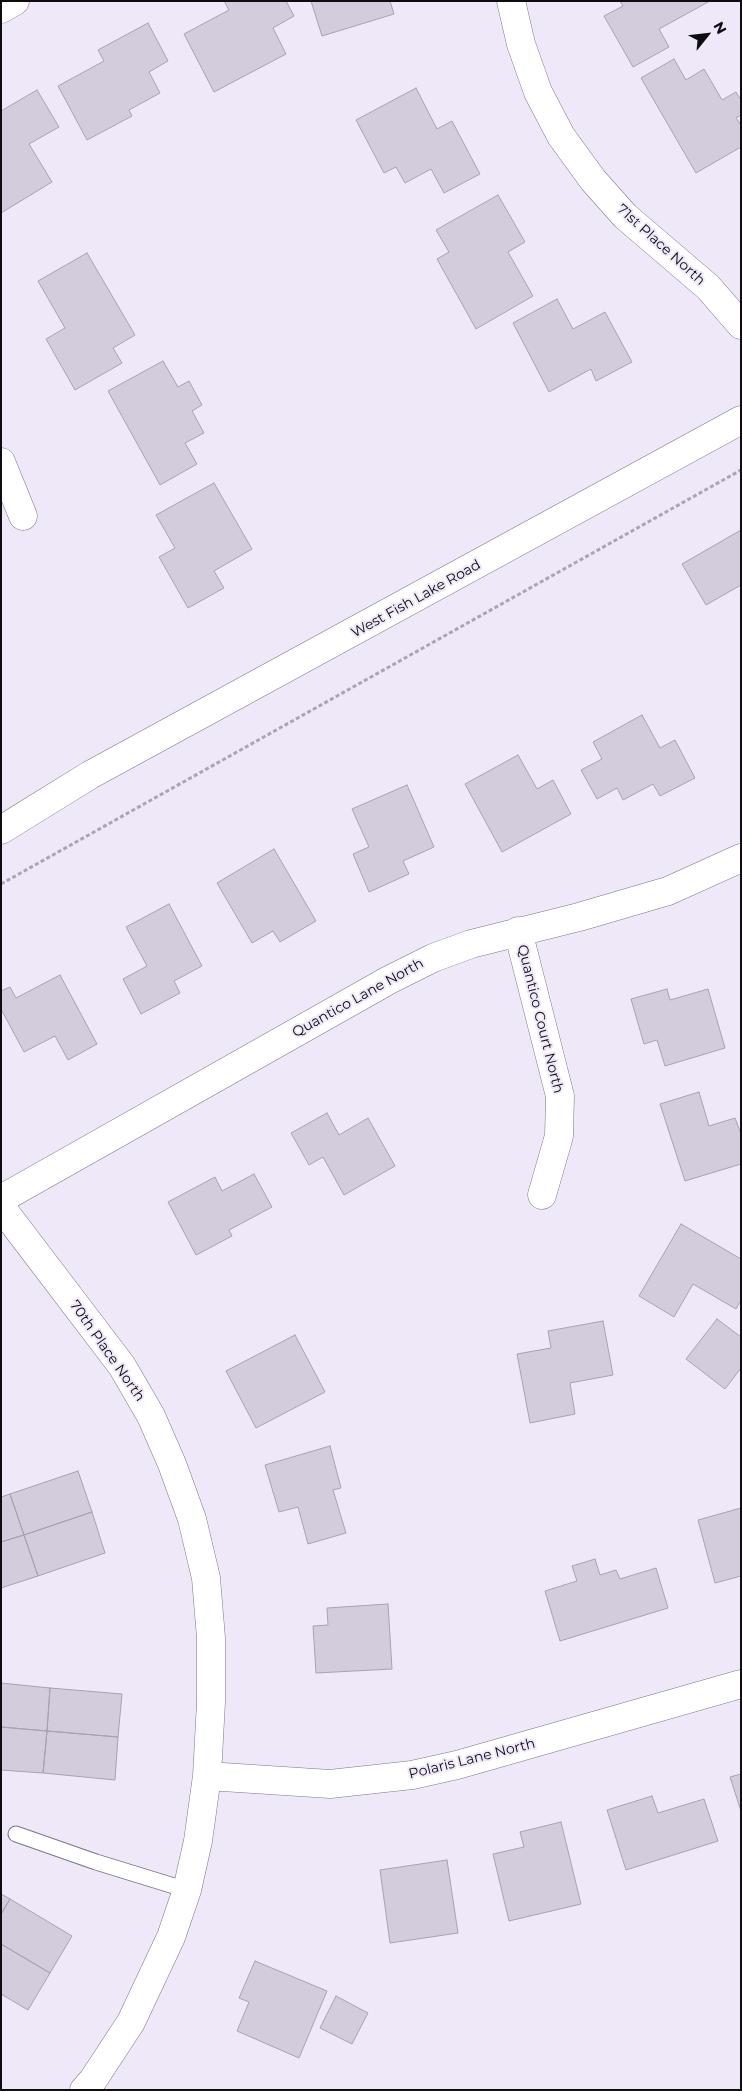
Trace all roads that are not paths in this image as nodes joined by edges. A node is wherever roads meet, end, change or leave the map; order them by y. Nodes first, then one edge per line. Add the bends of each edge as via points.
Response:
1 (15, 1) edge
2 (511, 1) edge
3 (1, 9) edge
4 (741, 325) edge
5 (741, 420) edge
6 (1, 462) edge
7 (23, 516) dead end
8 (90, 775) junction
9 (1, 807) edge
10 (1, 830) edge
11 (741, 858) edge
12 (518, 931) junction
13 (542, 1195) dead end
14 (1, 1198) edge
15 (1, 1207) edge
16 (741, 1684) edge
17 (207, 1776) junction
18 (16, 1834) dead end
19 (187, 1890) junction
20 (84, 2090) edge

1 - 3 street
2 - 4 street, 71st Place North via 521,44 538,92 561,136 592,180 625,216 708,287
5 - 8 street, West Fish Lake Road
6 - 7 street
8 - 9 street, West Fish Lake Road
8 - 10 street, West Fish Lake Road
11 - 12 street, Quantico Lane North via 668,891
12 - 13 street, Quantico Court North via 560,1096 559,1136
12 - 14 street, Quantico Lane North via 433,958 389,980
15 - 17 street, 70th Place North via 122,1366 151,1416 176,1473 192,1519 206,1578 212,1702
16 - 17 street, Polaris Lane North via 412,1775 330,1784
17 - 19 street
18 - 19 lane
19 - 20 street via 171,1937 131,2022

